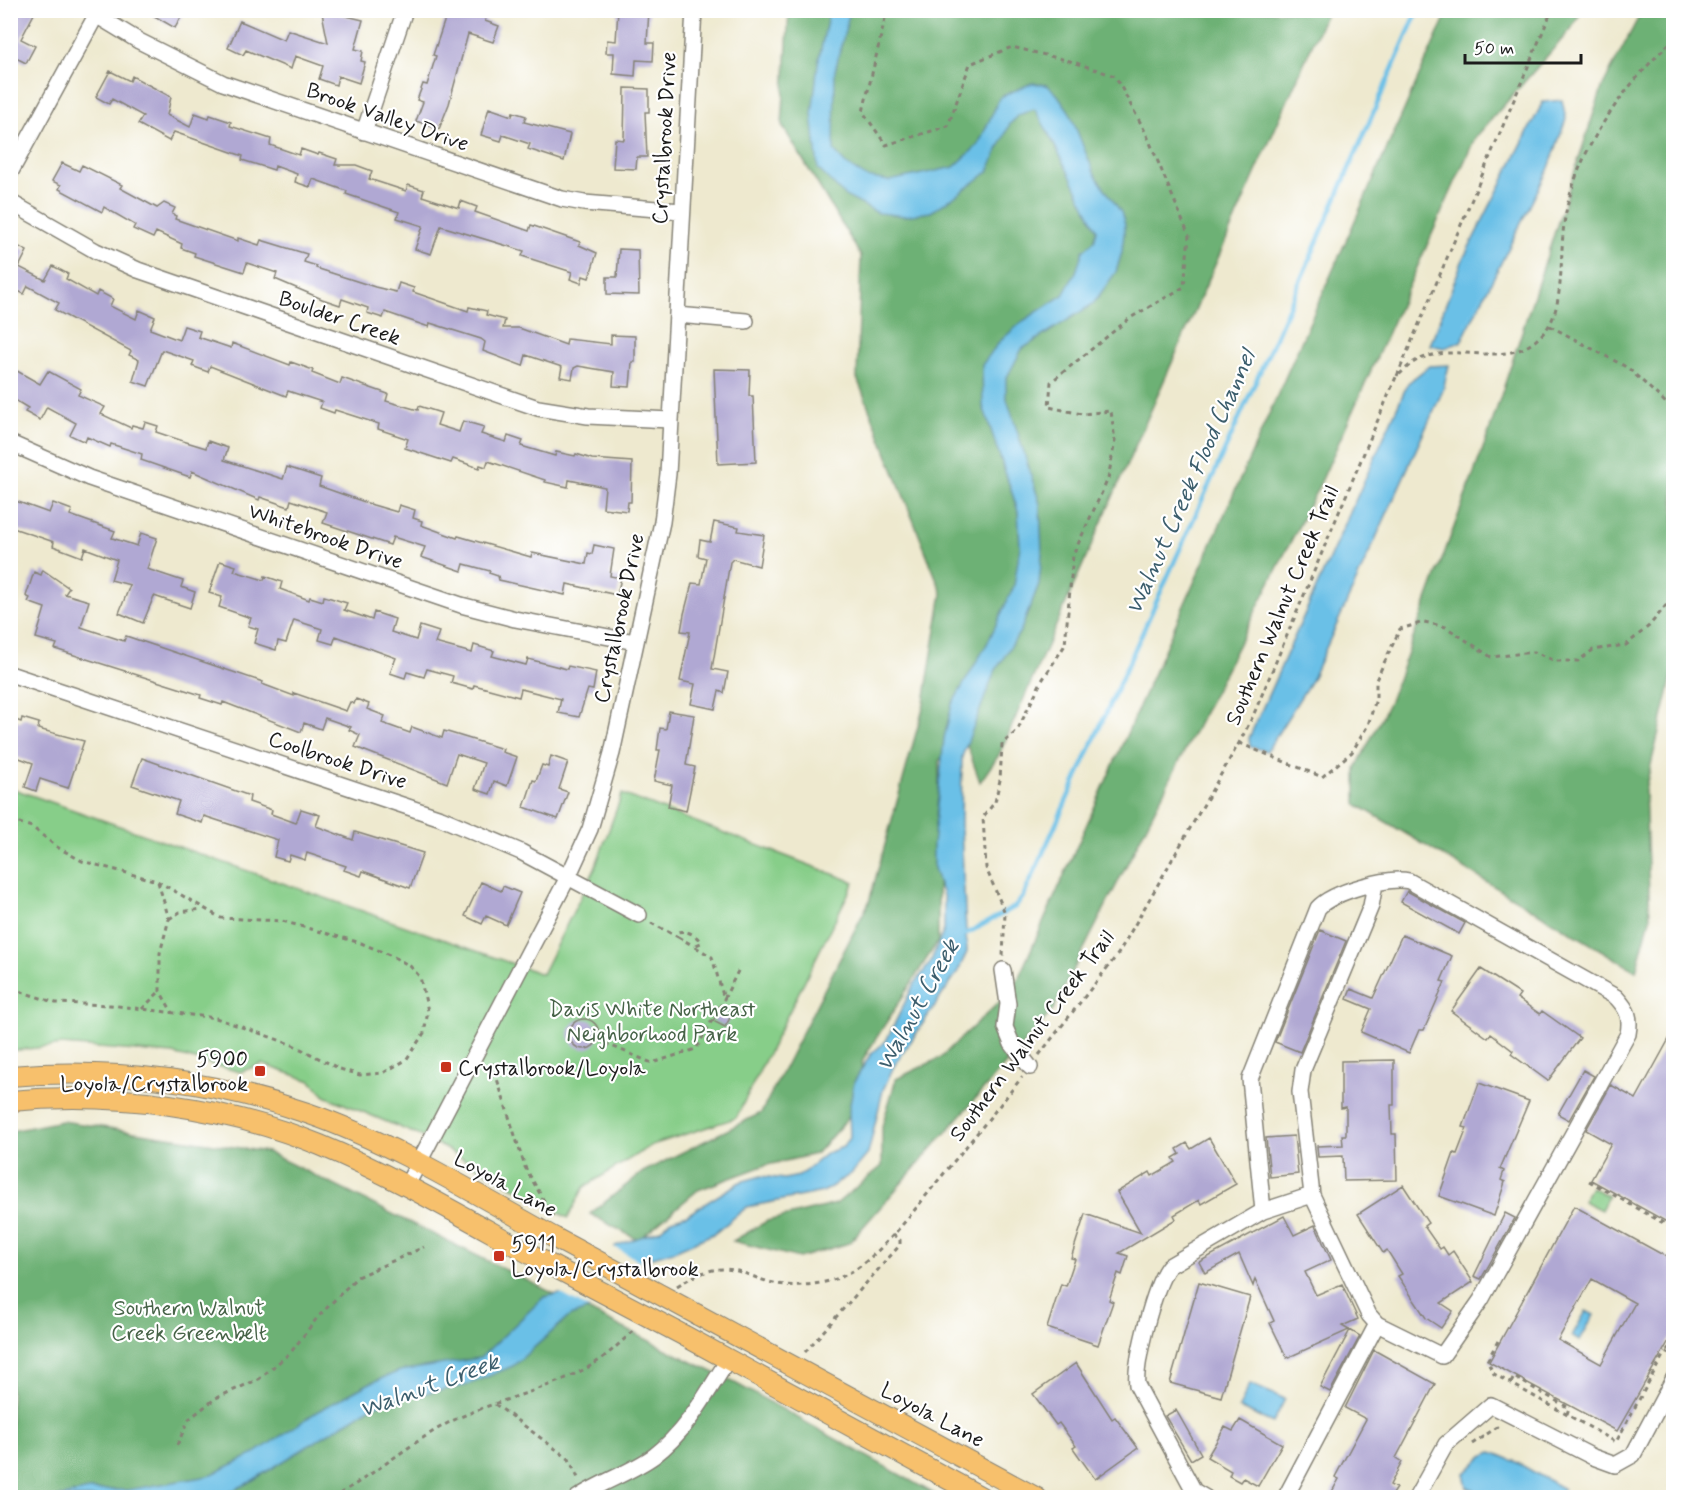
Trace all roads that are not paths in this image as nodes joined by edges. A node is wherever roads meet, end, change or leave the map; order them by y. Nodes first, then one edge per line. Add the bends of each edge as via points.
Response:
1 (405, 10) edge
2 (694, 10) edge
3 (98, 13) edge
4 (364, 132) junction
5 (10, 173) edge
6 (10, 202) edge
7 (681, 211) junction
8 (677, 315) junction
9 (746, 321) dead end
10 (670, 420) junction
11 (10, 443) edge
12 (635, 642) junction
13 (10, 674) edge
14 (568, 877) junction
15 (1375, 884) junction
16 (639, 915) road end
17 (1003, 970) road end
18 (1030, 1067) road end
19 (10, 1076) edge
20 (10, 1101) edge
21 (418, 1163) junction
22 (406, 1187) junction
23 (1312, 1195) junction
24 (1263, 1211) junction
25 (1377, 1324) junction
26 (743, 1339) junction
27 (728, 1360) junction
28 (1674, 1378) edge
29 (578, 1490) edge
30 (1200, 1494) edge
31 (983, 1497) edge
32 (1037, 1497) edge
33 (1285, 1497) edge
34 (1416, 1497) edge

1 - 4 street
2 - 7 street, Crystalbrook Drive
3 - 4 street, Brook Valley Drive via 201,74
3 - 5 street
4 - 7 street, Brook Valley Drive via 562,199
6 - 10 street, Boulder Creek via 138,270 538,408 588,416
7 - 8 street, Crystalbrook Drive
8 - 9 street
8 - 10 street, Crystalbrook Drive
10 - 12 street, Crystalbrook Drive via 662,522
11 - 12 street, Whitebrook Drive via 89,478 461,605
12 - 14 street, Crystalbrook Drive via 602,793
13 - 14 street, Coolbrook Drive via 441,818
14 - 16 street, Coolbrook Drive
14 - 21 street, Crystalbrook Drive
15 - 23 street via 1371,906 1300,1080
15 - 24 street via 1329,899 1318,908 1252,1070 1250,1088
15 - 25 street via 1392,878 1409,881 1616,997 1630,1018 1628,1034 1481,1300 1442,1356
17 - 18 street via 1008,1004 1005,1027 1012,1044
19 - 21 main road, Loyola Lane via 92,1073 201,1085 308,1114
20 - 22 main road via 98,1098 213,1113 309,1141
21 - 22 street, Crystalbrook Drive
21 - 26 main road, Loyola Lane, bridge via 555,1229
22 - 27 main road, bridge
23 - 24 street
23 - 25 street via 1368,1315
24 - 30 street via 1170,1266 1159,1280 1136,1377 1182,1469
25 - 33 street
26 - 27 main road
26 - 32 main road, Loyola Lane
27 - 29 street via 686,1422 656,1455
27 - 31 main road
28 - 34 street via 1633,1455 1615,1465 1491,1405 1446,1444

